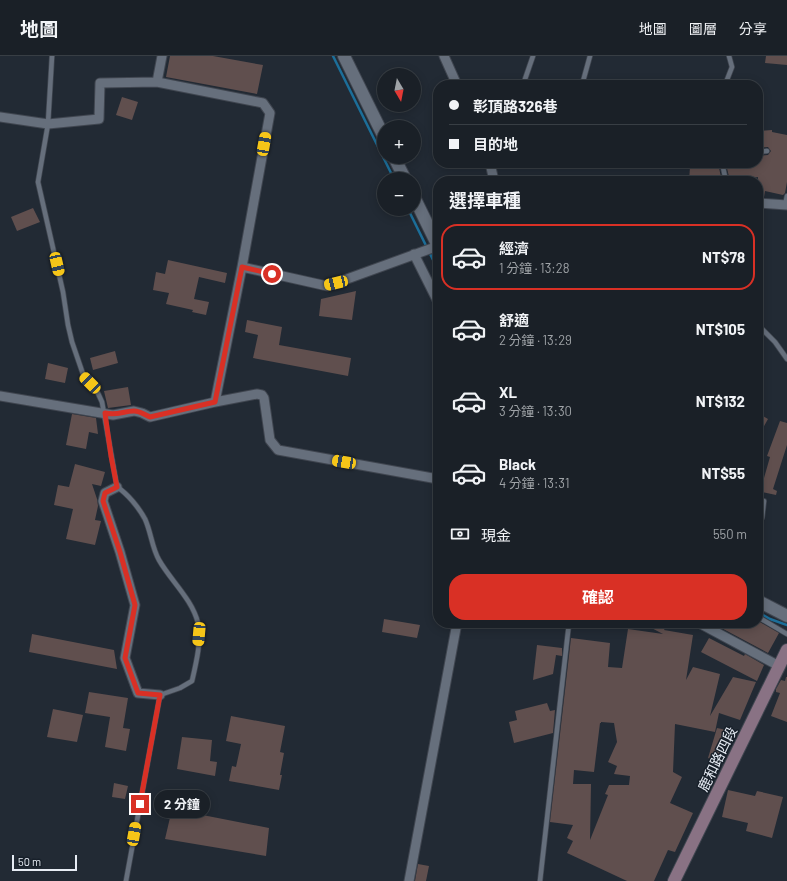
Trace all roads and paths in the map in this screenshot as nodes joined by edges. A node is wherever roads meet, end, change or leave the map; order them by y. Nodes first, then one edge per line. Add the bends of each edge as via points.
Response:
1 (52, 56) edge
2 (162, 56) edge
3 (344, 56) edge
4 (444, 56) edge
5 (533, 56) edge
6 (590, 56) edge
7 (729, 56) edge
8 (455, 80) edge
9 (525, 80) edge
10 (583, 80) edge
11 (727, 80) edge
12 (157, 82) junction
13 (0, 117) edge
14 (377, 123) edge
15 (48, 124) junction
16 (763, 151) edge
17 (767, 151) dead end
18 (786, 202) edge
19 (763, 203) edge
20 (421, 213) edge
21 (433, 239) edge
22 (433, 247) edge
23 (418, 252) junction
24 (242, 267) junction
25 (433, 290) edge
26 (763, 330) edge
27 (787, 359) edge
28 (0, 396) edge
29 (215, 402) junction
30 (105, 413) junction
31 (433, 478) edge
32 (117, 487) junction
33 (764, 501) dead end
34 (763, 510) edge
35 (763, 604) edge
36 (787, 616) edge
37 (763, 621) edge
38 (456, 628) edge
39 (568, 628) edge
40 (708, 628) edge
41 (787, 634) edge
42 (787, 650) edge
43 (779, 666) junction
44 (160, 695) junction
45 (126, 881) edge
46 (409, 881) edge
47 (540, 881) edge
48 (674, 881) edge

1 - 15 lane
2 - 12 street
3 - 14 street
4 - 8 street
5 - 9 lane
6 - 10 lane
7 - 11 lane via 732,67
12 - 15 street via 100,83 99,119
12 - 24 street via 263,102 270,113
13 - 15 street
15 - 30 lane via 38,182 72,342 84,377 96,389
16 - 17 lane
18 - 19 street
20 - 21 street
22 - 23 street
23 - 24 street via 327,286
23 - 25 street
24 - 29 street
26 - 27 lane
28 - 30 street
29 - 30 street via 150,417 134,411 113,415
29 - 31 street via 262,395 270,440 278,450
30 - 32 lane
32 - 44 street via 105,493 103,501 135,605 125,658 138,693
32 - 44 lane via 124,492 145,520 159,560 186,598 198,622 196,665 192,681
33 - 34 lane
35 - 36 street
37 - 41 lane
38 - 46 street
39 - 47 lane
40 - 43 street
42 - 43 main road, 鹿和路四段
43 - 48 main road, 鹿和路四段
44 - 45 lane

